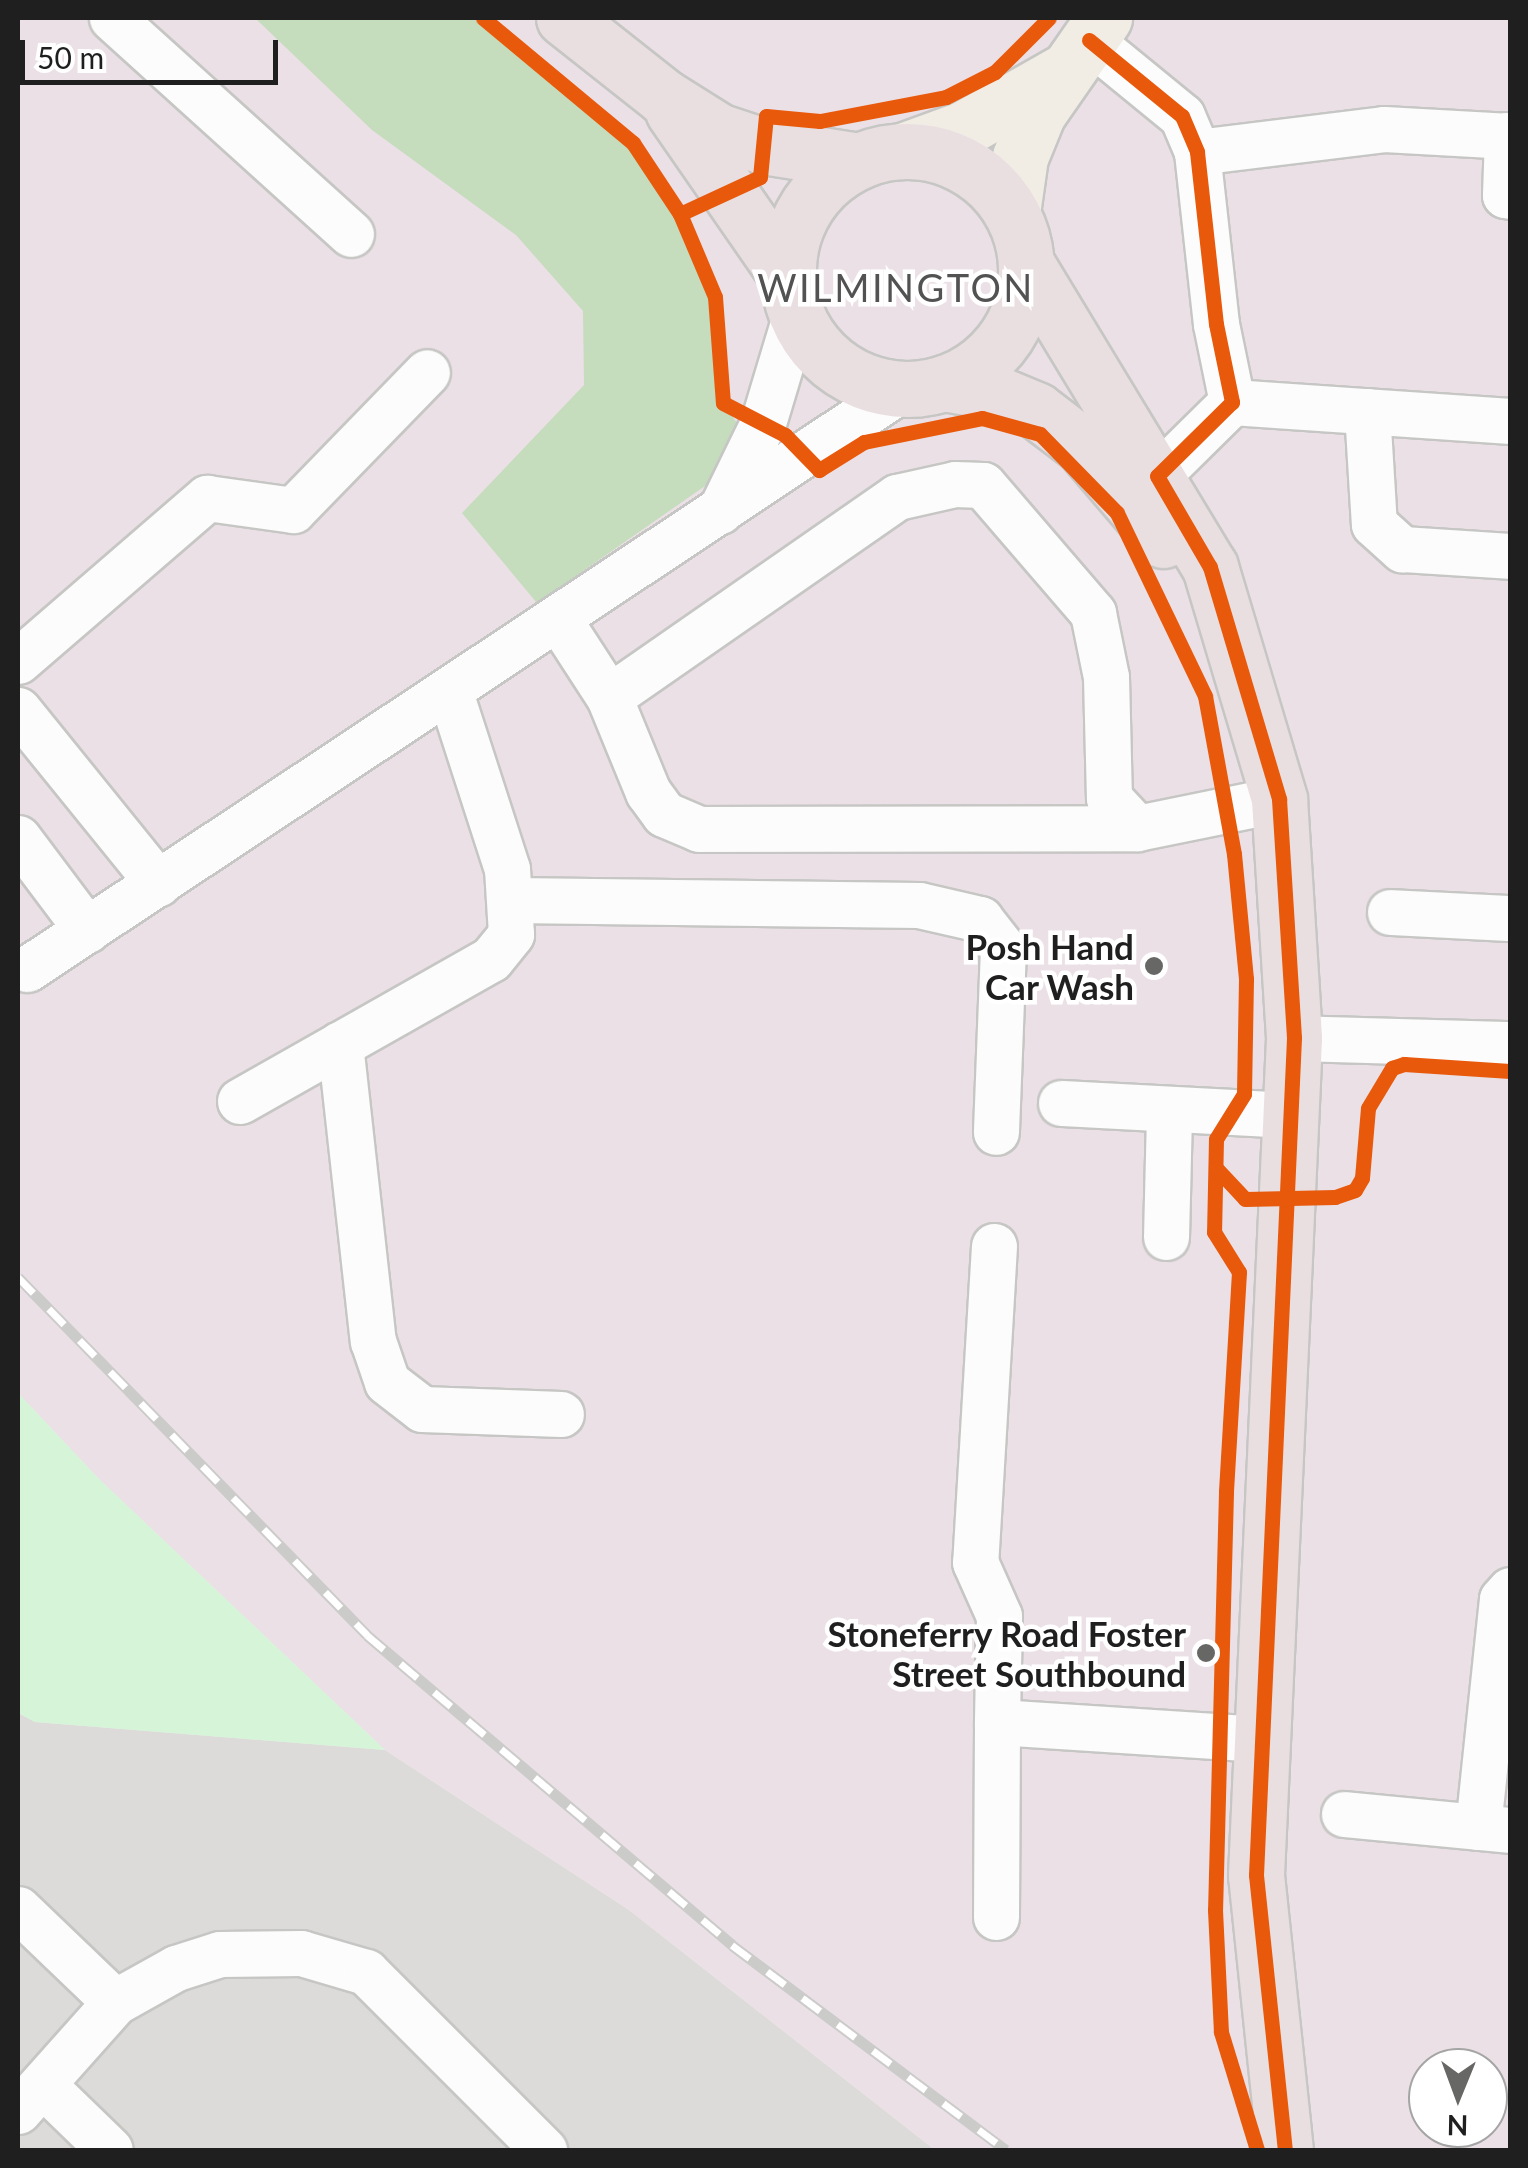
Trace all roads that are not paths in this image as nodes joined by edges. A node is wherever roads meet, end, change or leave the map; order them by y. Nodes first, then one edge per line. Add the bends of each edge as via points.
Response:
1 (112, 18) edge
2 (564, 18) edge
3 (1085, 43) edge
4 (664, 97) junction
5 (1509, 135) edge
6 (1197, 152) junction
7 (881, 156) junction
8 (1510, 196) edge
9 (1012, 212) junction
10 (352, 234) dead end
11 (1027, 266) junction
12 (792, 295) junction
13 (427, 372) dead end
14 (923, 386) junction
15 (1232, 402) junction
16 (1367, 411) junction
17 (1510, 421) edge
18 (1157, 476) junction
19 (716, 517) junction
20 (1510, 556) edge
21 (559, 620) junction
22 (18, 660) edge
23 (1239, 661) junction
24 (450, 692) junction
25 (609, 697) junction
26 (18, 710) edge
27 (1279, 799) junction
28 (1137, 828) junction
29 (18, 838) edge
30 (158, 883) junction
31 (510, 900) junction
32 (1390, 912) dead end
33 (1510, 918) edge
34 (87, 930) junction
35 (27, 969) dead end
36 (1294, 1038) junction
37 (340, 1044) junction
38 (1510, 1044) edge
39 (240, 1101) dead end
40 (1061, 1103) dead end
41 (1169, 1110) junction
42 (1291, 1115) junction
43 (996, 1132) dead end
44 (1166, 1237) dead end
45 (994, 1246) dead end
46 (561, 1414) dead end
47 (1510, 1590) edge
48 (997, 1722) junction
49 (1261, 1739) junction
50 (1344, 1814) dead end
51 (1494, 1828) edge
52 (18, 1909) edge
53 (996, 1917) dead end
54 (116, 2002) junction
55 (30, 2098) edge
56 (110, 2150) edge
57 (544, 2150) edge
58 (1285, 2150) edge

1 - 10 street
2 - 4 highway
3 - 6 street via 1182,116
3 - 7 main road via 963,129
3 - 9 main road via 1020,156
4 - 7 highway via 718,131 763,146
4 - 12 highway
5 - 6 street via 1384,129
5 - 8 street
6 - 15 street via 1216,324
7 - 9 highway via 966,166
7 - 12 highway via 828,180 805,208 791,241
9 - 11 highway
11 - 14 highway via 1022,304 1006,338 978,366
11 - 18 highway
12 - 14 highway via 838,367 869,383
12 - 19 street via 763,423
13 - 22 street via 293,510 207,498
14 - 19 street
14 - 23 highway via 993,392 1036,410 1082,445 1169,546
15 - 16 street
15 - 18 street
16 - 17 street
16 - 20 street via 1374,524 1402,549
18 - 23 highway via 1210,567
19 - 21 street
21 - 24 street
21 - 25 street
23 - 27 highway
24 - 30 street
24 - 31 street via 507,869
25 - 28 street via 648,792 664,814 699,829
25 - 28 street via 897,497 955,484 984,486 1093,613 1106,677 1109,798
26 - 30 street
27 - 28 street
27 - 36 highway
29 - 34 street
30 - 34 street
31 - 37 street via 511,934 490,959
31 - 43 street via 919,905 980,920 1002,948
32 - 33 street
34 - 35 street
36 - 38 street
36 - 42 highway
37 - 39 street
37 - 46 street via 374,1341 387,1382 422,1409
40 - 41 street
41 - 42 street
41 - 44 street
42 - 49 highway
45 - 48 street via 975,1562 999,1616
47 - 51 street via 1502,1599
48 - 49 street
48 - 53 street
49 - 58 highway via 1260,1940
50 - 51 street
52 - 54 street
54 - 55 street
54 - 57 street via 176,1968 220,1954 301,1952 366,1972
55 - 56 street

